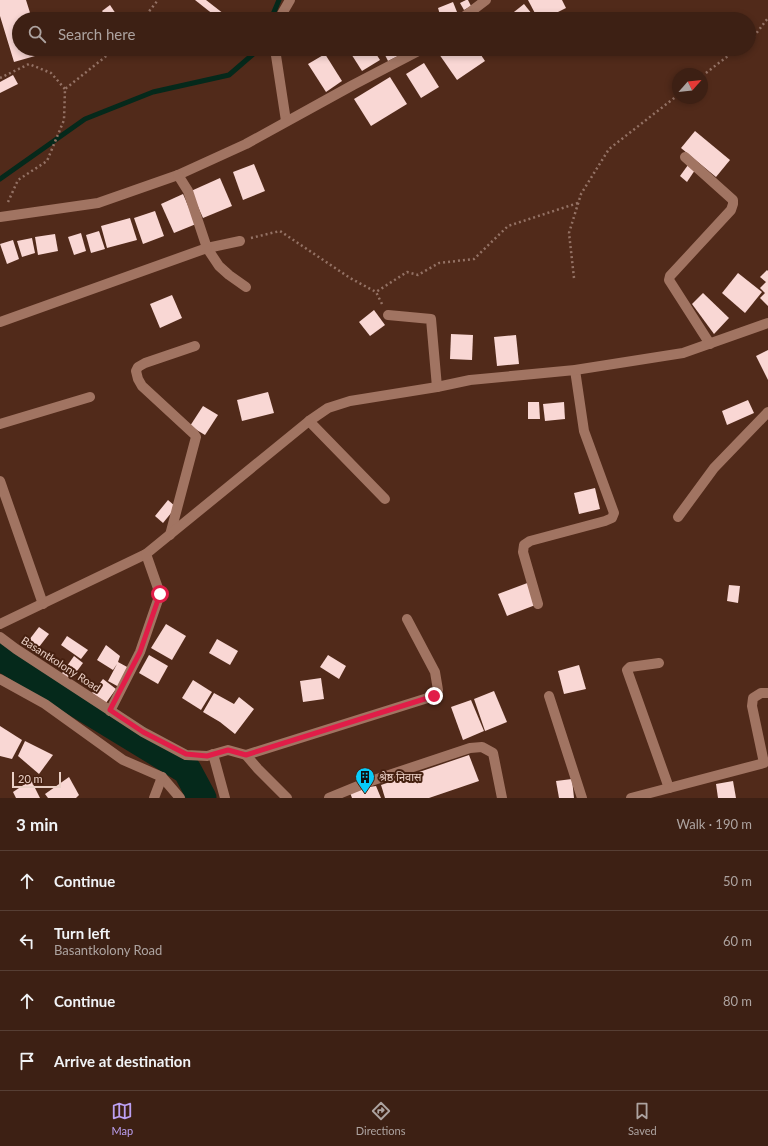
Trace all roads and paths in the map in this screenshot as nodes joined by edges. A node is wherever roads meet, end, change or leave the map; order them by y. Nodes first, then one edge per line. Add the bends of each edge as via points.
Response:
1 (158, 0) edge
2 (290, 0) edge
3 (486, 0) edge
4 (149, 12) edge
5 (283, 12) edge
6 (470, 12) edge
7 (768, 18) edge
8 (756, 34) edge
9 (106, 56) edge
10 (277, 56) edge
11 (409, 56) edge
12 (728, 56) edge
13 (708, 71) edge
14 (0, 78) edge
15 (65, 89) junction
16 (672, 100) edge
17 (286, 121) junction
18 (685, 157) dead end
19 (178, 175) junction
20 (578, 203) junction
21 (2, 213) edge
22 (240, 241) joint
23 (207, 248) junction
24 (574, 278) dead end
25 (246, 286) dead end
26 (376, 292) junction
27 (388, 314) joint
28 (0, 322) edge
29 (768, 323) edge
30 (710, 344) junction
31 (195, 346) dead end
32 (575, 370) junction
33 (437, 387) junction
34 (90, 397) dead end
35 (768, 412) edge
36 (309, 421) junction
37 (0, 424) edge
38 (0, 481) edge
39 (385, 499) dead end
40 (678, 517) dead end
41 (170, 535) junction
42 (146, 554) junction
43 (43, 604) junction
44 (538, 604) dead end
45 (407, 619) dead end
46 (0, 624) edge
47 (0, 637) edge
48 (659, 663) dead end
49 (0, 679) edge
50 (768, 693) edge
51 (549, 696) dead end
52 (110, 710) junction
53 (213, 754) junction
54 (246, 755) junction
55 (766, 762) edge
56 (162, 777) junction
57 (669, 788) junction
58 (284, 796) edge
59 (154, 798) edge
60 (180, 798) edge
61 (225, 798) edge
62 (329, 798) edge
63 (502, 798) edge
64 (582, 798) edge
65 (631, 798) edge

1 - 4 path
2 - 5 street
3 - 6 street
7 - 8 path
9 - 15 path
10 - 17 street
11 - 17 street
12 - 13 path
14 - 15 path via 29,64 51,73
15 - 21 path via 64,120 47,161 18,180
16 - 20 path via 609,149
17 - 19 street via 246,144
18 - 30 street via 733,200 731,210 669,280
19 - 21 street via 98,203
19 - 23 street via 188,191
20 - 24 path via 569,234
20 - 26 path via 508,226 474,259 439,263 418,275 407,272
22 - 23 street
22 - 26 path via 280,231 350,278
23 - 25 street via 218,266
23 - 28 street
26 - 27 path
27 - 33 street via 431,319
29 - 30 street
30 - 32 street via 679,354
31 - 41 street via 144,363 136,371 142,386 196,438
32 - 33 street via 470,380
32 - 44 street via 584,431 614,513 612,518 605,521 530,541 524,545 523,552
33 - 36 street via 350,401 328,408
34 - 37 street
35 - 40 street via 714,468
36 - 39 street
36 - 41 street
38 - 43 street
41 - 42 street
42 - 43 street
42 - 52 street via 160,594 140,652
43 - 46 street
45 - 54 street via 435,672 438,690 434,696
47 - 52 street, Basantkolony Road
48 - 57 street via 630,667 627,670
49 - 56 street via 45,704 123,760
50 - 55 street via 761,693 754,698 752,706
51 - 64 street
52 - 53 street, Basantkolony Road via 143,732 186,754
53 - 54 street, Basantkolony Road via 228,750
53 - 61 street
54 - 58 street
55 - 57 street
56 - 59 street
56 - 60 street
57 - 65 street
62 - 63 street via 431,760 482,747 493,753

